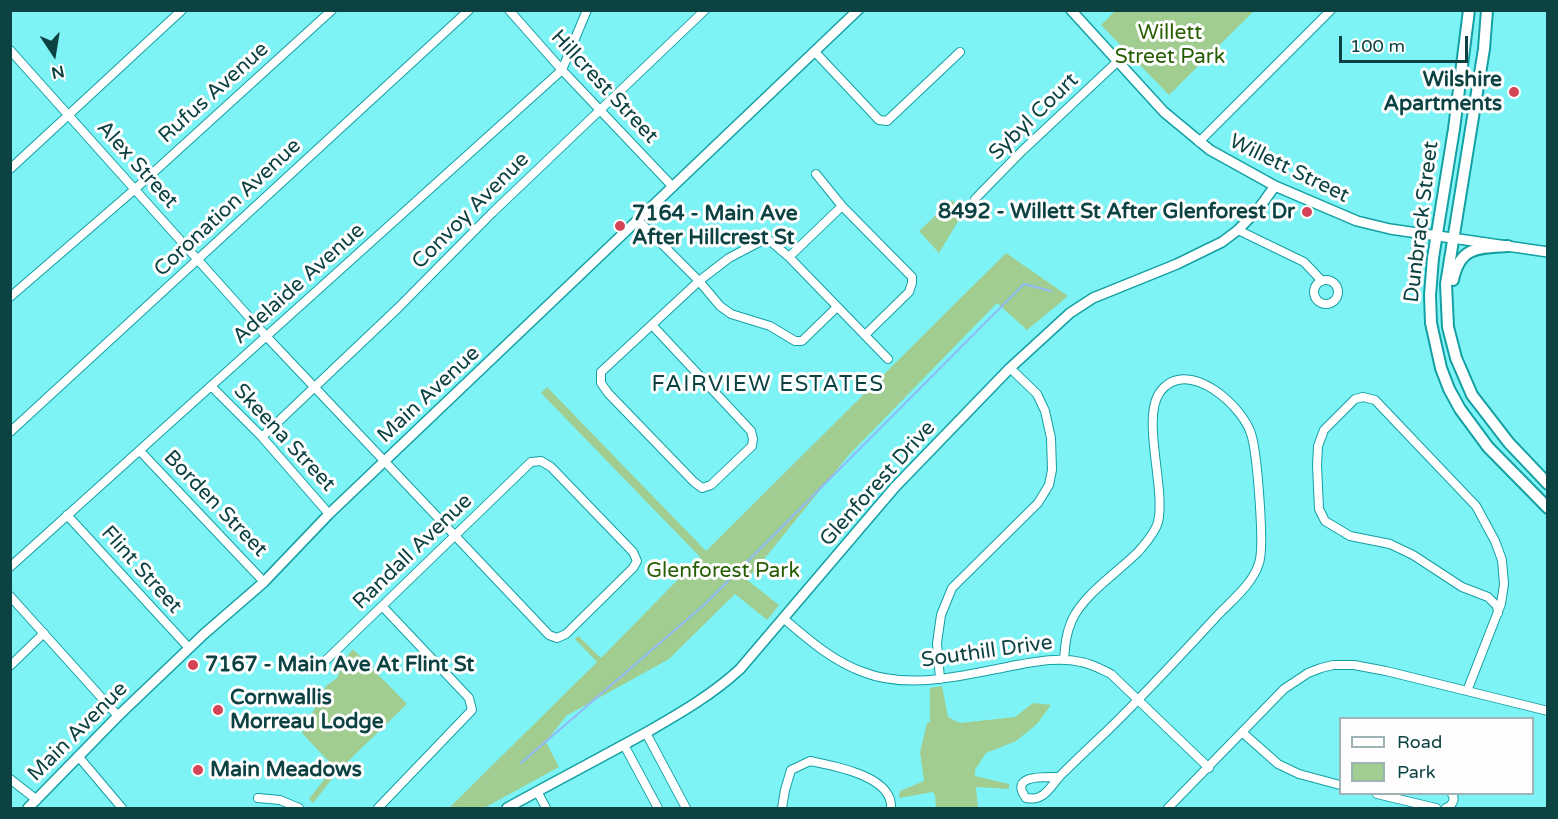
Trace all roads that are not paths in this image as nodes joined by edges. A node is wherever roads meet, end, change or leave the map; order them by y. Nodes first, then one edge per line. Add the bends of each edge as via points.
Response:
1 (182, 10) edge
2 (332, 10) edge
3 (470, 10) edge
4 (509, 10) edge
5 (586, 10) edge
6 (705, 10) edge
7 (858, 10) edge
8 (1071, 10) edge
9 (1331, 10) edge
10 (1469, 10) edge
11 (1487, 10) edge
12 (10, 50) edge
13 (816, 52) junction
14 (960, 52) dead end
15 (1118, 61) junction
16 (562, 70) junction
17 (600, 110) junction
18 (69, 115) junction
19 (1199, 142) junction
20 (10, 169) edge
21 (816, 174) dead end
22 (1275, 186) junction
23 (673, 187) junction
24 (134, 190) junction
25 (975, 199) dead end
26 (842, 206) junction
27 (639, 221) junction
28 (1238, 230) junction
29 (1437, 236) junction
30 (1454, 238) junction
31 (1508, 246) junction
32 (1548, 252) edge
33 (789, 257) junction
34 (199, 260) junction
35 (699, 281) junction
36 (1322, 281) dead end
37 (10, 297) edge
38 (837, 307) junction
39 (1446, 310) junction
40 (652, 325) junction
41 (864, 335) junction
42 (266, 336) junction
43 (888, 359) dead end
44 (1010, 368) junction
45 (212, 387) junction
46 (315, 388) junction
47 (10, 432) edge
48 (262, 437) junction
49 (140, 452) junction
50 (384, 462) junction
51 (1548, 484) edge
52 (1548, 508) edge
53 (329, 514) junction
54 (67, 515) junction
55 (455, 537) junction
56 (10, 567) edge
57 (264, 582) junction
58 (10, 596) edge
59 (383, 607) junction
60 (1498, 613) junction
61 (783, 618) junction
62 (44, 633) junction
63 (557, 638) joint
64 (189, 648) junction
65 (1064, 660) junction
66 (10, 666) edge
67 (320, 666) dead end
68 (940, 680) junction
69 (1467, 691) junction
70 (1139, 700) junction
71 (1548, 711) edge
72 (118, 716) junction
73 (646, 733) junction
74 (1243, 733) junction
75 (624, 746) junction
76 (78, 756) junction
77 (1209, 768) junction
78 (1059, 777) junction
79 (10, 779) edge
80 (1339, 784) edge
81 (537, 791) junction
82 (1390, 795) edge
83 (1452, 795) edge
84 (258, 798) dead end
85 (37, 800) junction
86 (1172, 807) edge
87 (28, 808) edge
88 (122, 808) edge
89 (299, 808) edge
90 (378, 808) edge
91 (507, 808) edge
92 (546, 808) edge
93 (658, 808) edge
94 (686, 808) edge
95 (782, 808) edge
96 (891, 808) edge
97 (1436, 808) edge
98 (1446, 808) edge

1 - 18 street
2 - 24 street, Rufus Avenue
3 - 34 street, Coronation Avenue
4 - 16 street, Hillcrest Street
5 - 16 street, Adelaide Avenue
6 - 17 street, Convoy Avenue
7 - 13 street, Main Avenue
8 - 15 street, Willett Street
9 - 19 street
10 - 29 main road, Dunbrack Street
11 - 30 main road, Dunbrack Street
12 - 18 street, Alex Street
13 - 14 street via 879,120 887,121
13 - 23 street, Main Avenue
15 - 19 street, Willett Street via 1164,112
15 - 25 street, Sybyl Court
16 - 17 street, Hillcrest Street
16 - 42 street, Adelaide Avenue
17 - 23 street, Hillcrest Street
17 - 46 street, Convoy Avenue
18 - 20 street
18 - 24 street, Alex Street
19 - 22 street, Willett Street
21 - 26 street
22 - 28 street, Glenforest Drive
22 - 29 street, Willett Street via 1357,221
23 - 27 street, Main Avenue
24 - 34 street, Alex Street
24 - 37 street, Rufus Avenue
26 - 33 street
26 - 41 street via 912,277 909,292
27 - 35 street
27 - 50 street, Main Avenue
28 - 36 street via 1304,262
28 - 44 street, Glenforest Drive via 1177,264 1093,298 1070,313
29 - 30 street, Willett Street
29 - 52 main road, Dunbrack Street via 1431,323 1449,389 1488,447
30 - 31 street, Willett Street
30 - 39 main road, Dunbrack Street
31 - 32 street, Willett Street
31 - 39 main road via 1480,248 1465,255 1455,269
33 - 35 street via 765,239 729,258
33 - 38 street
34 - 42 street, Alex Street
34 - 47 street, Coronation Avenue
35 - 38 street via 731,314 770,326 795,341 802,340
35 - 40 street
38 - 41 street
39 - 51 main road, Dunbrack Street via 1456,358 1472,395 1509,443
40 - 40 street via 601,372 602,383 694,482 702,488 711,485 752,446 751,431
41 - 43 street
42 - 45 street, Adelaide Avenue
42 - 46 street, Alex Street
44 - 61 street, Glenforest Drive via 895,487
44 - 68 street via 1037,394 1045,411 1051,438 1049,485 1038,503 952,588 941,615 937,643
45 - 48 street, Skeena Street
45 - 49 street, Adelaide Avenue
46 - 48 street, Convoy Avenue
46 - 50 street, Alex Street
48 - 53 street, Skeena Street
49 - 54 street, Adelaide Avenue
49 - 57 street, Borden Street
50 - 53 street, Main Avenue
50 - 55 street, Alex Street
53 - 57 street, Main Avenue
54 - 56 street, Adelaide Avenue
54 - 64 street, Flint Street
55 - 59 street, Randall Avenue
55 - 63 street, Alex Street via 549,635
55 - 63 street, Randall Avenue via 531,462 551,466 633,552 637,561 566,634
57 - 64 street, Main Avenue
58 - 62 street
59 - 67 street, Randall Avenue
59 - 90 street via 469,698 472,710
60 - 60 street via 1504,584 1502,560 1476,506 1375,400 1355,399 1324,430 1318,446 1319,509 1325,521 1350,536 1390,544 1413,555 1462,587 1488,597
60 - 69 street
61 - 68 street, Southill Drive via 834,658 864,673 901,680
61 - 73 street, Glenforest Drive via 720,687
62 - 66 street
62 - 72 street
64 - 72 street, Main Avenue
65 - 68 street, Southill Drive via 1044,660
65 - 70 street, Southill Drive via 1082,662 1111,674
65 - 70 street via 1072,618 1147,542 1158,523 1154,417 1160,391 1182,379 1206,383 1241,414 1252,436 1262,552 1245,586
69 - 71 street
69 - 74 street via 1386,671 1333,665 1308,673 1284,689
70 - 77 street, Southill Drive
70 - 78 street
72 - 76 street, Main Avenue
73 - 75 street, Glenforest Drive
73 - 94 street
74 - 77 street
74 - 80 street via 1278,764
75 - 81 street, Glenforest Drive
75 - 93 street
76 - 85 street, Main Avenue
76 - 88 street
77 - 86 street
78 - 78 street via 1035,799 1026,798 1022,792 1024,780
79 - 85 street
81 - 91 street, Glenforest Drive
81 - 92 street
82 - 97 street
83 - 98 street via 1453,801
84 - 89 street via 280,800
85 - 87 street, Main Avenue
95 - 96 street via 791,770 810,760 871,779 887,793

